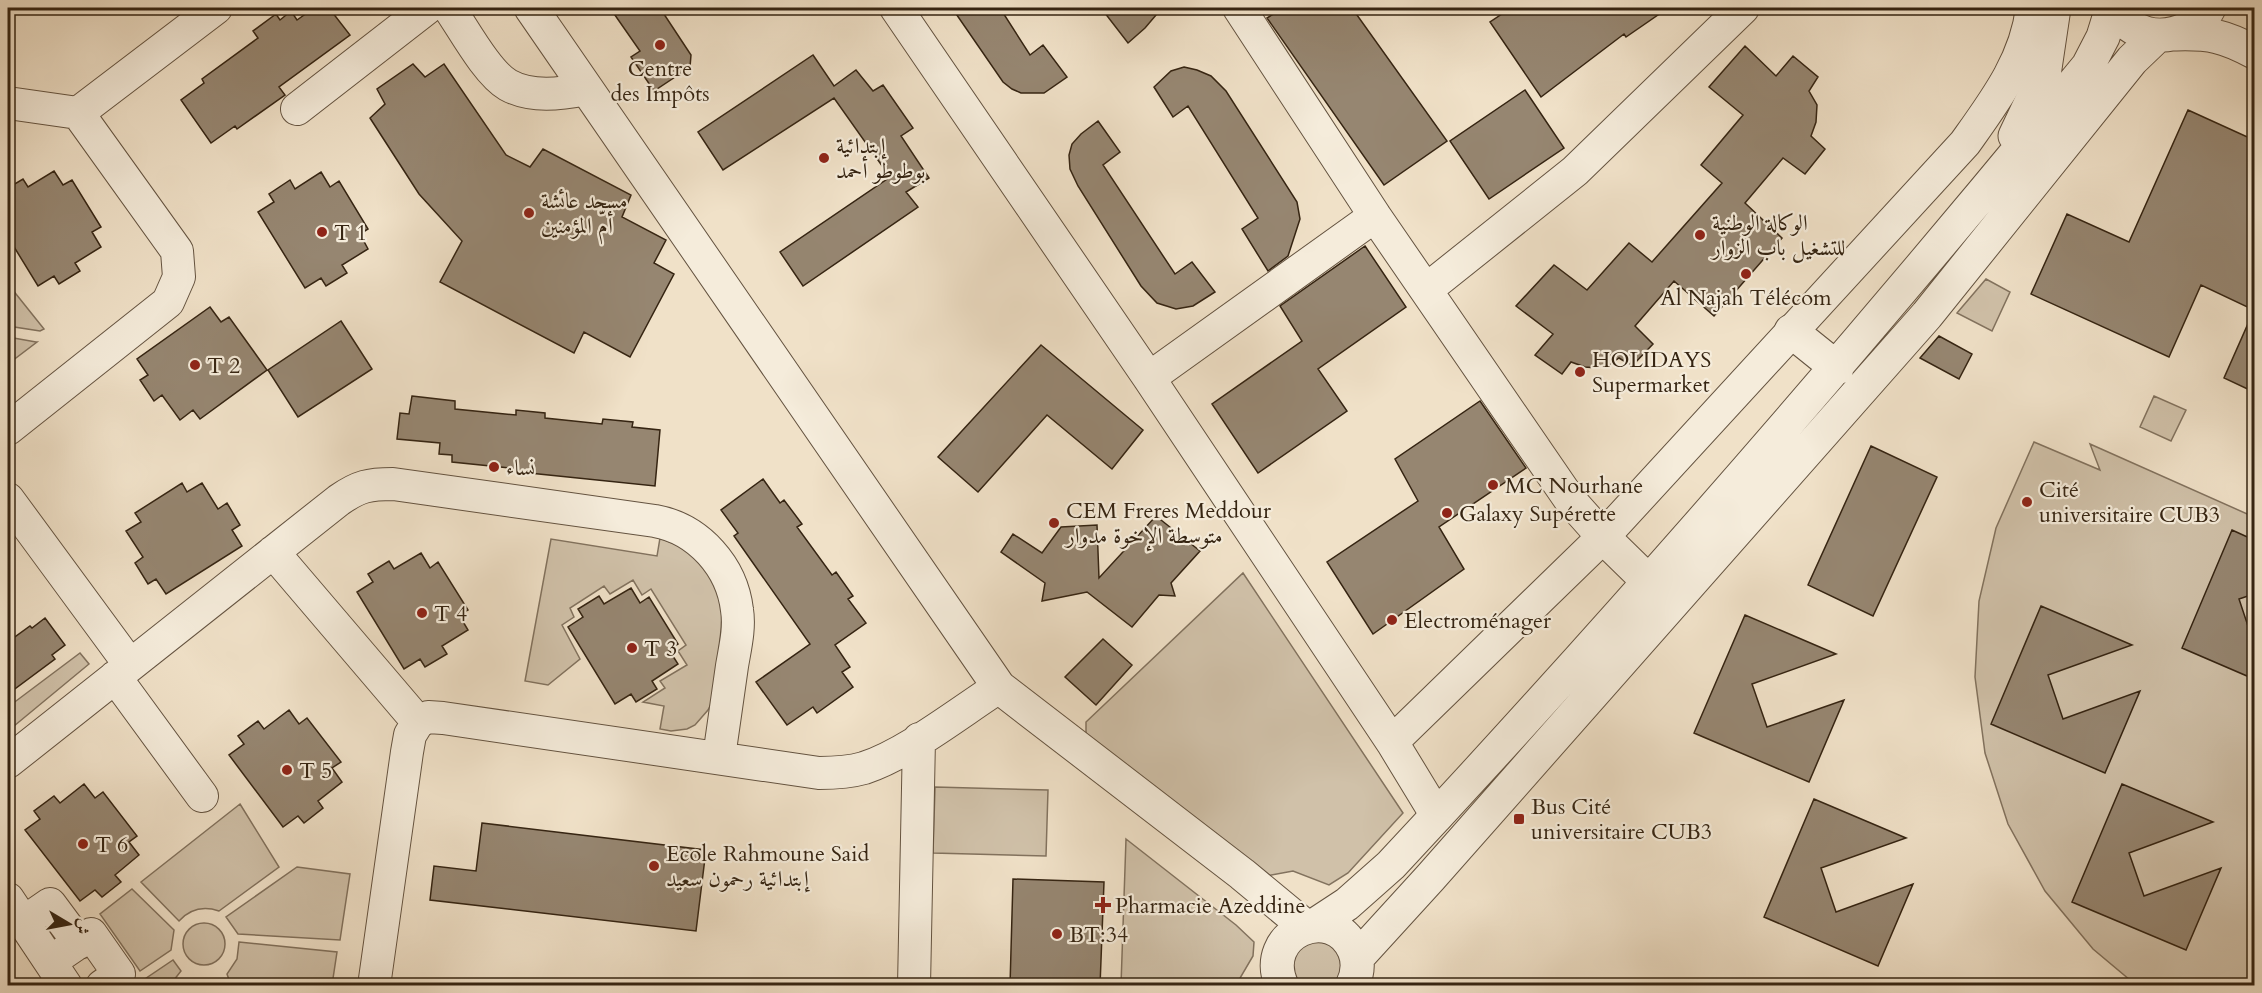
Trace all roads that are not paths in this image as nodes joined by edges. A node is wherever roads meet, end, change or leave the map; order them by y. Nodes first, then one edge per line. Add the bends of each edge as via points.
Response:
1 (216, 8) edge
2 (427, 8) edge
3 (448, 8) edge
4 (531, 8) edge
5 (896, 8) edge
6 (1239, 8) edge
7 (1743, 8) edge
8 (2032, 8) edge
9 (2054, 8) edge
10 (2112, 8) edge
11 (2209, 8) edge
12 (2166, 35) junction
13 (2254, 52) edge
14 (586, 89) junction
15 (8, 103) edge
16 (297, 109) dead end
17 (78, 113) junction
18 (1987, 190) junction
19 (1375, 216) junction
20 (1426, 290) junction
21 (1791, 331) junction
22 (1837, 368) junction
23 (1149, 378) junction
24 (8, 429) edge
25 (8, 499) edge
26 (1603, 537) junction
27 (273, 552) junction
28 (1648, 582) junction
29 (122, 671) junction
30 (999, 687) junction
31 (418, 722) junction
32 (919, 739) junction
33 (1392, 742) junction
34 (719, 757) junction
35 (8, 762) edge
36 (202, 796) dead end
37 (1437, 816) junction
38 (1242, 874) junction
39 (1310, 926) junction
40 (79, 943) junction
41 (38, 950) edge
42 (1275, 972) edge
43 (1360, 974) edge
44 (102, 986) edge
45 (374, 986) edge
46 (915, 986) edge

1 - 17 street
2 - 16 street
3 - 14 street via 487,64 508,85 557,94
4 - 14 street
5 - 23 street
6 - 19 street
7 - 20 street via 1575,171
8 - 21 street via 2013,72 1965,143
9 - 18 street via 2044,75
10 - 12 street via 2124,22 2140,31
10 - 18 street via 2088,66
11 - 12 street via 2193,25
12 - 13 street via 2207,33
12 - 43 street via 2132,60 1927,315 1430,878
14 - 30 street
15 - 17 street
17 - 24 street via 177,251 179,277 168,302
18 - 22 street
19 - 20 street
19 - 23 street
20 - 26 street via 1569,500
21 - 22 street
21 - 26 street
22 - 28 street
23 - 33 street
25 - 29 street
26 - 28 street
26 - 33 street
27 - 29 street
27 - 31 street
27 - 34 street via 347,494 372,484 644,520 682,529 708,549 723,569 738,611
28 - 37 street
29 - 35 street
29 - 36 street
30 - 32 street
30 - 38 street
31 - 34 street via 428,717 443,718
31 - 45 street via 410,735 407,752
32 - 34 street via 880,761 838,773
32 - 46 street
33 - 37 street
37 - 39 street via 1347,904
38 - 39 street
38 - 42 street via 1275,931
39 - 42 street via 1286,940
39 - 43 street via 1337,931 1346,938
40 - 41 street
40 - 41 street via 50,904
40 - 44 street via 91,934 119,974

